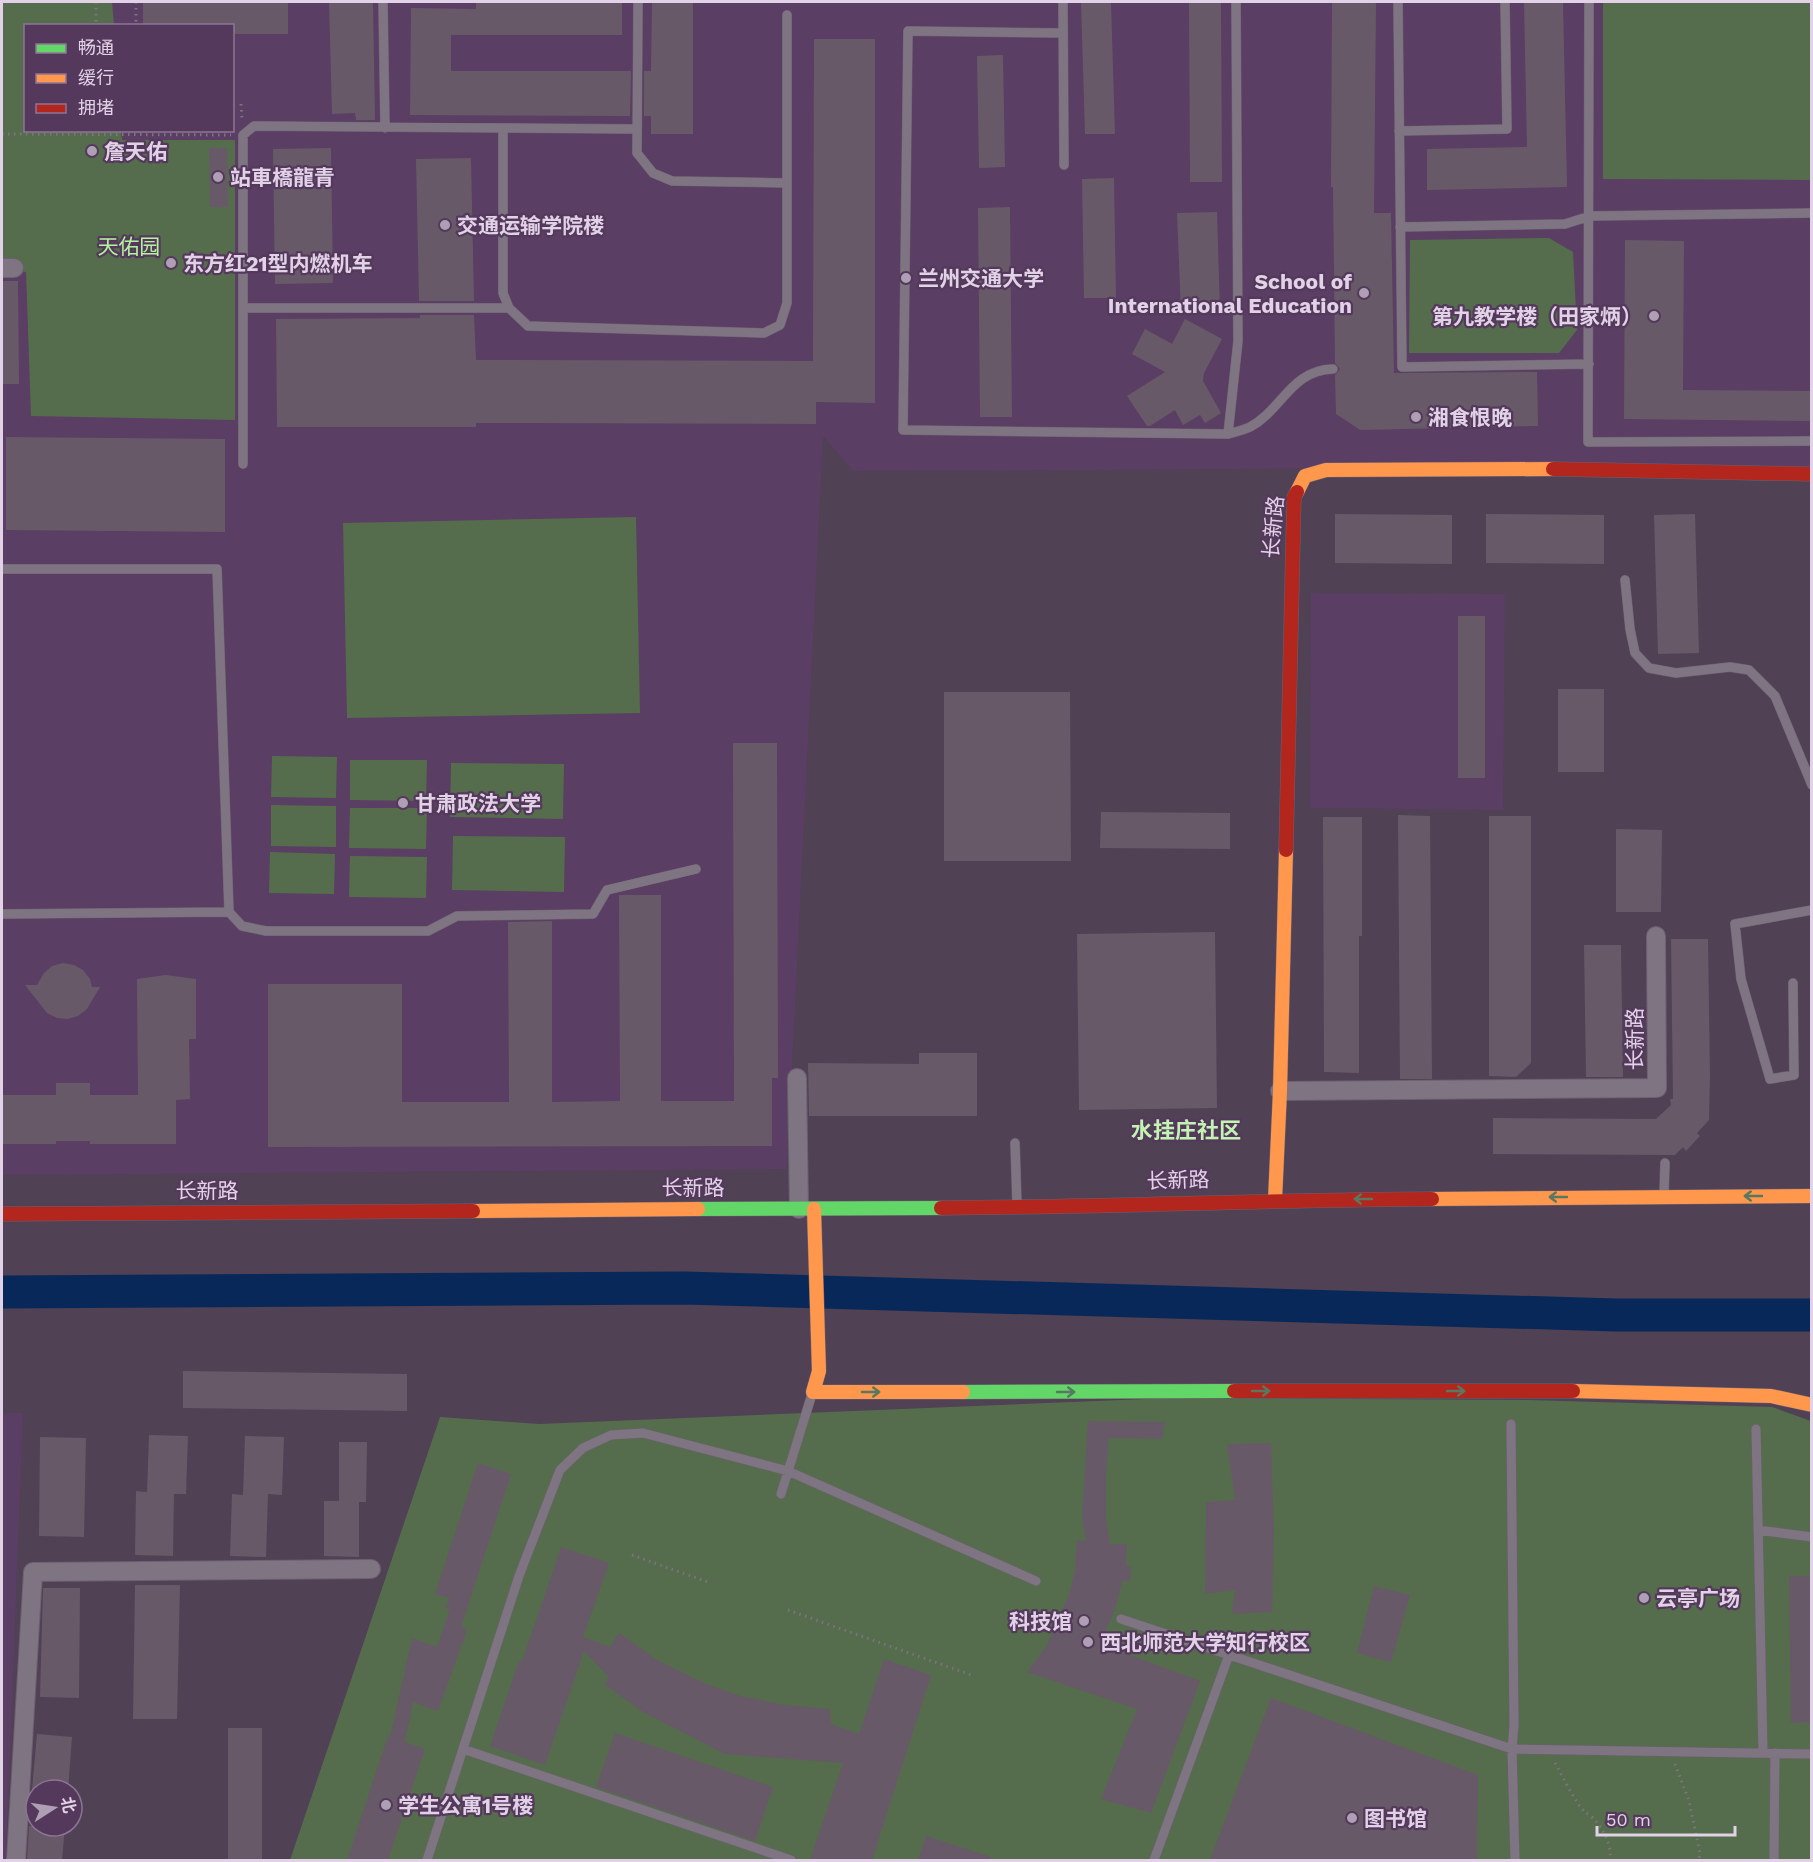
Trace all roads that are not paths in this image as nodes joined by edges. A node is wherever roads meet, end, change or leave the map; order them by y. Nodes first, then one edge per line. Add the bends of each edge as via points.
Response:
1 (383, 2) edge
2 (638, 2) edge
3 (1063, 2) edge
4 (1236, 2) edge
5 (1398, 2) edge
6 (1505, 2) edge
7 (1589, 2) edge
8 (787, 15) dead end
9 (1063, 33) junction
10 (385, 128) junction
11 (503, 129) junction
12 (636, 129) junction
13 (1399, 131) junction
14 (1064, 165) dead end
15 (786, 183) junction
16 (1812, 213) edge
17 (1590, 216) junction
18 (1400, 226) junction
19 (243, 308) junction
20 (509, 308) junction
21 (1589, 364) junction
22 (1333, 369) dead end
23 (1228, 435) junction
24 (1812, 441) edge
25 (243, 464) dead end
26 (1812, 474) edge
27 (2, 569) edge
28 (1625, 580) dead end
29 (1812, 785) edge
30 (696, 869) dead end
31 (1812, 910) edge
32 (229, 912) junction
33 (2, 914) edge
34 (1656, 936) dead end
35 (1793, 983) dead end
36 (797, 1078) dead end
37 (1280, 1091) junction
38 (1016, 1143) dead end
39 (1665, 1164) dead end
40 (1812, 1196) edge
41 (1664, 1197) junction
42 (1275, 1200) junction
43 (1017, 1207) junction
44 (807, 1209) junction
45 (2, 1214) edge
46 (813, 1392) junction
47 (1812, 1405) edge
48 (1511, 1424) dead end
49 (1756, 1429) dead end
50 (788, 1471) junction
51 (781, 1494) dead end
52 (1758, 1530) junction
53 (1812, 1537) edge
54 (371, 1569) dead end
55 (1036, 1581) dead end
56 (1121, 1618) dead end
57 (1229, 1654) junction
58 (463, 1749) junction
59 (1512, 1749) junction
60 (1763, 1753) junction
61 (1775, 1753) junction
62 (1812, 1754) edge
63 (16, 1860) edge
64 (427, 1860) edge
65 (791, 1860) edge
66 (1154, 1860) edge
67 (1515, 1860) edge
68 (1774, 1860) edge

1 - 10 lane
2 - 12 lane
3 - 9 lane
4 - 23 lane via 1238,341
5 - 13 lane
6 - 13 lane via 1507,129
7 - 17 lane
8 - 15 lane
9 - 14 lane
9 - 23 lane via 908,31 903,430
10 - 11 lane
10 - 19 lane via 254,126 243,135
11 - 12 lane
11 - 20 lane via 503,292
12 - 15 lane via 637,153 647,168 662,178 682,182
13 - 18 lane
15 - 20 lane via 787,303 780,325 764,333 528,326
16 - 17 lane
17 - 18 lane via 1565,224
17 - 21 lane
18 - 21 lane via 1400,367
19 - 20 lane
19 - 25 lane
21 - 24 lane via 1588,442
22 - 23 lane via 1299,379 1252,426
26 - 37 street, 长新路 via 1577,469 1326,470 1305,476 1294,497
27 - 32 lane via 217,569
28 - 29 lane via 1635,653 1649,669 1676,673 1730,667 1749,670 1775,696
30 - 32 lane via 607,890 593,914 457,916 428,930 266,932 242,926
31 - 35 lane via 1735,924 1741,979 1770,1079 1794,1075
32 - 33 lane
34 - 37 street, 长新路 via 1657,1088
36 - 44 street
37 - 42 street, 长新路
38 - 43 lane
39 - 41 lane
40 -> 41 street
41 -> 42 street
42 - 43 street, 长新路
43 - 44 street, 长新路
44 - 45 street, 长新路
44 - 46 street via 816,1272 819,1371
46 -> 47 street via 1611,1390 1771,1396
46 - 50 lane
48 - 59 lane
49 - 52 lane
50 - 51 lane
50 - 55 lane
50 - 58 lane via 643,1432 611,1435 583,1448 560,1470 556,1480 519,1576
52 - 53 lane
52 - 60 lane
54 - 63 street via 33,1572
56 - 57 lane
57 - 59 lane
57 - 66 lane
58 - 64 lane
58 - 65 lane
59 - 60 lane
59 - 67 lane
60 - 61 lane
61 - 62 lane
61 - 68 lane

